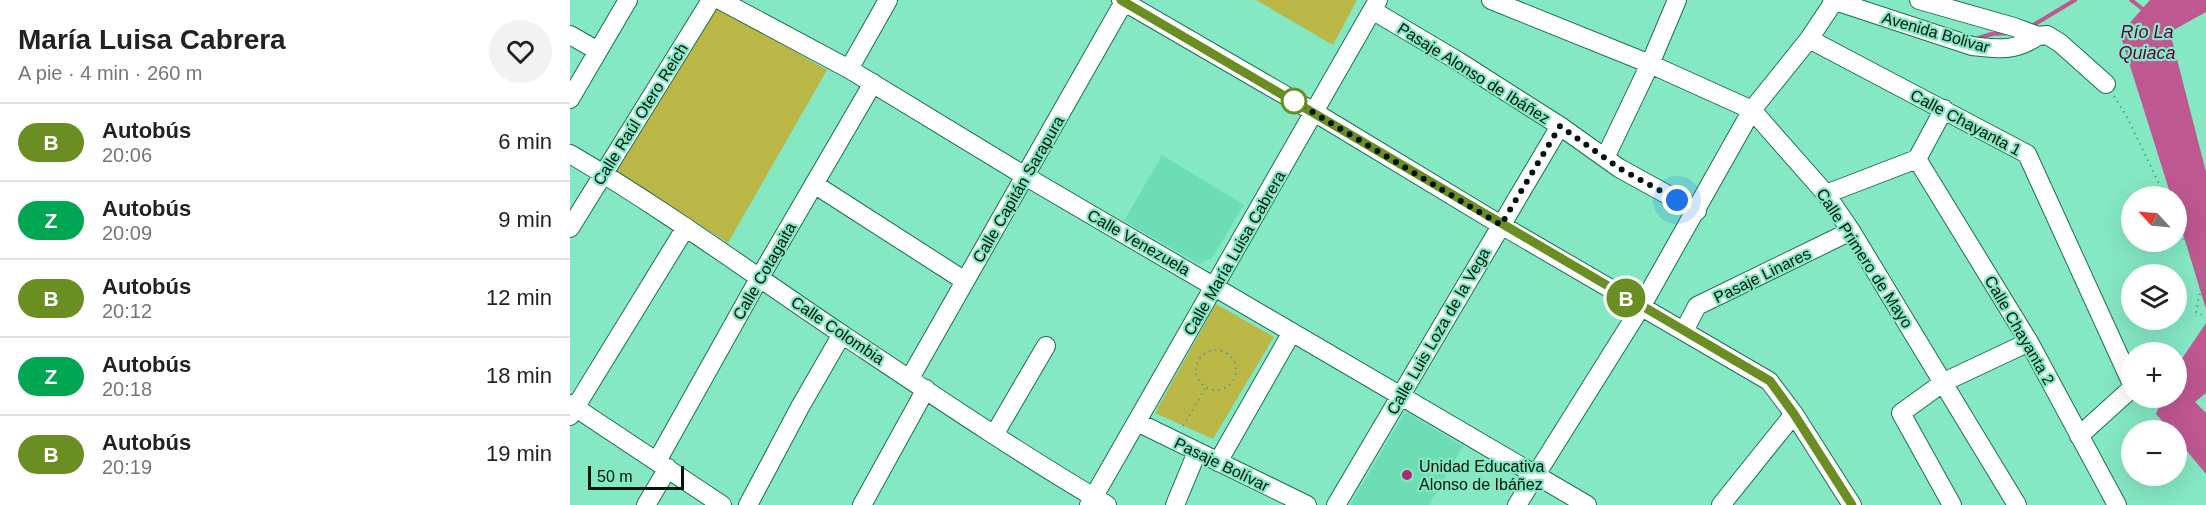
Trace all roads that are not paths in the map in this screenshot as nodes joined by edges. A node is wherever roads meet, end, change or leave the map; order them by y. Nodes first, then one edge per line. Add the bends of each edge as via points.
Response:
1 (628, 0) edge
2 (711, 0) edge
3 (720, 0) edge
4 (888, 0) edge
5 (1491, 0) edge
6 (1677, 0) edge
7 (1834, 0) edge
8 (1919, 0) edge
9 (1124, 1) edge
10 (1376, 5) edge
11 (570, 35) edge
12 (2038, 36) junction
13 (1809, 39) junction
14 (598, 51) junction
15 (1650, 64) junction
16 (849, 69) junction
17 (873, 83) junction
18 (2106, 84) road end
19 (570, 99) edge
20 (1944, 109) junction
21 (1752, 110) junction
22 (1314, 112) junction
23 (1560, 126) junction
24 (570, 154) edge
25 (1605, 158) junction
26 (1917, 159) junction
27 (603, 173) junction
28 (1025, 176) junction
29 (814, 184) junction
30 (1826, 194) junction
31 (1697, 211) junction
32 (1501, 225) junction
33 (686, 227) junction
34 (570, 228) edge
35 (1851, 231) junction
36 (760, 277) junction
37 (965, 281) junction
38 (1215, 287) junction
39 (1641, 307) junction
40 (1684, 331) junction
41 (1292, 332) junction
42 (843, 334) junction
43 (2029, 342) junction
44 (1046, 346) dead end
45 (2121, 362) edge
46 (910, 378) junction
47 (1944, 382) junction
48 (926, 389) junction
49 (1400, 396) junction
50 (2121, 396) edge
51 (572, 409) edge
52 (1794, 414) junction
53 (1137, 422) junction
54 (994, 435) junction
55 (2079, 436) junction
56 (1197, 452) junction
57 (1218, 462) junction
58 (663, 465) junction
59 (1534, 476) junction
60 (1096, 502) edge
61 (1850, 504) edge
62 (646, 505) edge
63 (722, 505) edge
64 (748, 505) edge
65 (862, 505) edge
66 (1175, 505) edge
67 (1306, 505) edge
68 (1336, 505) edge
69 (1517, 505) edge
70 (1587, 505) edge
71 (1721, 505) edge
72 (1953, 505) edge
73 (2017, 505) edge
74 (2117, 505) edge

1 - 14 street
2 - 27 street, Calle Raúl Otero Reich
3 - 16 street, Calle Venezuela
4 - 16 street
5 - 15 street, Calle Primero de Mayo
6 - 15 street
7 - 12 street, Avenida Bolivar via 1994,50 2009,49
7 - 13 street
8 - 12 street, Avenida Bolivar
9 - 22 street
9 - 28 street, Calle Capitán Sarapura
10 - 22 street, Calle María Luisa Cabrera
10 - 23 street, Pasaje Alonso de Ibáñez
11 - 14 street
12 - 18 street, Avenida Bolivar via 2047,35 2060,43
13 - 20 street, Calle Chayanta 1
13 - 21 street
14 - 19 street
15 - 21 street, Calle Primero de Mayo
15 - 25 street
16 - 17 street, Calle Venezuela
17 - 28 street, Calle Venezuela
17 - 29 street, Calle Cotagaita
20 - 26 street
20 - 45 street, Calle Chayanta 1 via 2026,154
21 - 30 street, Calle Primero de Mayo
21 - 31 street
22 - 32 street
22 - 38 street, Calle María Luisa Cabrera
23 - 25 street, Pasaje Alonso de Ibáñez
23 - 32 street, Calle Luis Loza de la Vega
24 - 27 street, Calle Colombia
25 - 31 street, Pasaje Alonso de Ibáñez
26 - 30 street
26 - 43 street, Calle Chayanta 2
27 - 33 street, Calle Colombia
27 - 34 street, Calle Raúl Otero Reich
28 - 37 street, Calle Capitán Sarapura
28 - 38 street, Calle Venezuela
29 - 36 street, Calle Cotagaita
29 - 37 street
30 - 35 street, Calle Primero de Mayo
31 - 39 street
32 - 39 street
32 - 49 street, Calle Luis Loza de la Vega
33 - 36 street, Calle Colombia
33 - 51 street
35 - 40 street, Pasaje Linares via 1697,306
35 - 47 street, Calle Primero de Mayo
36 - 42 street, Calle Colombia
36 - 58 street, Calle Cotagaita
37 - 46 street, Calle Capitán Sarapura
38 - 41 street, Calle Venezuela
38 - 53 street, Calle María Luisa Cabrera
39 - 40 street
39 - 59 street
40 - 52 street via 1770,381
41 - 49 street, Calle Venezuela
41 - 57 street
42 - 46 street, Calle Colombia
42 - 64 street
43 - 47 street
43 - 55 street, Calle Chayanta 2
44 - 54 street
46 - 48 street, Calle Colombia
47 - 72 street via 1901,412
47 - 73 street, Calle Primero de Mayo
48 - 54 street, Calle Colombia
48 - 65 street
49 - 59 street, Calle Venezuela
49 - 68 street, Calle Luis Loza de la Vega
50 - 55 street, Calle Chayanta 1
51 - 58 street
52 - 61 street
52 - 71 street
53 - 56 street, Pasaje Bolívar
53 - 60 street, Calle María Luisa Cabrera
54 - 60 street, Calle Colombia
55 - 74 street, Calle Chayanta 2
56 - 57 street, Pasaje Bolívar
56 - 66 street
57 - 67 street, Pasaje Bolívar
58 - 62 street, Calle Cotagaita
58 - 63 street
59 - 69 street
59 - 70 street, Calle Venezuela

